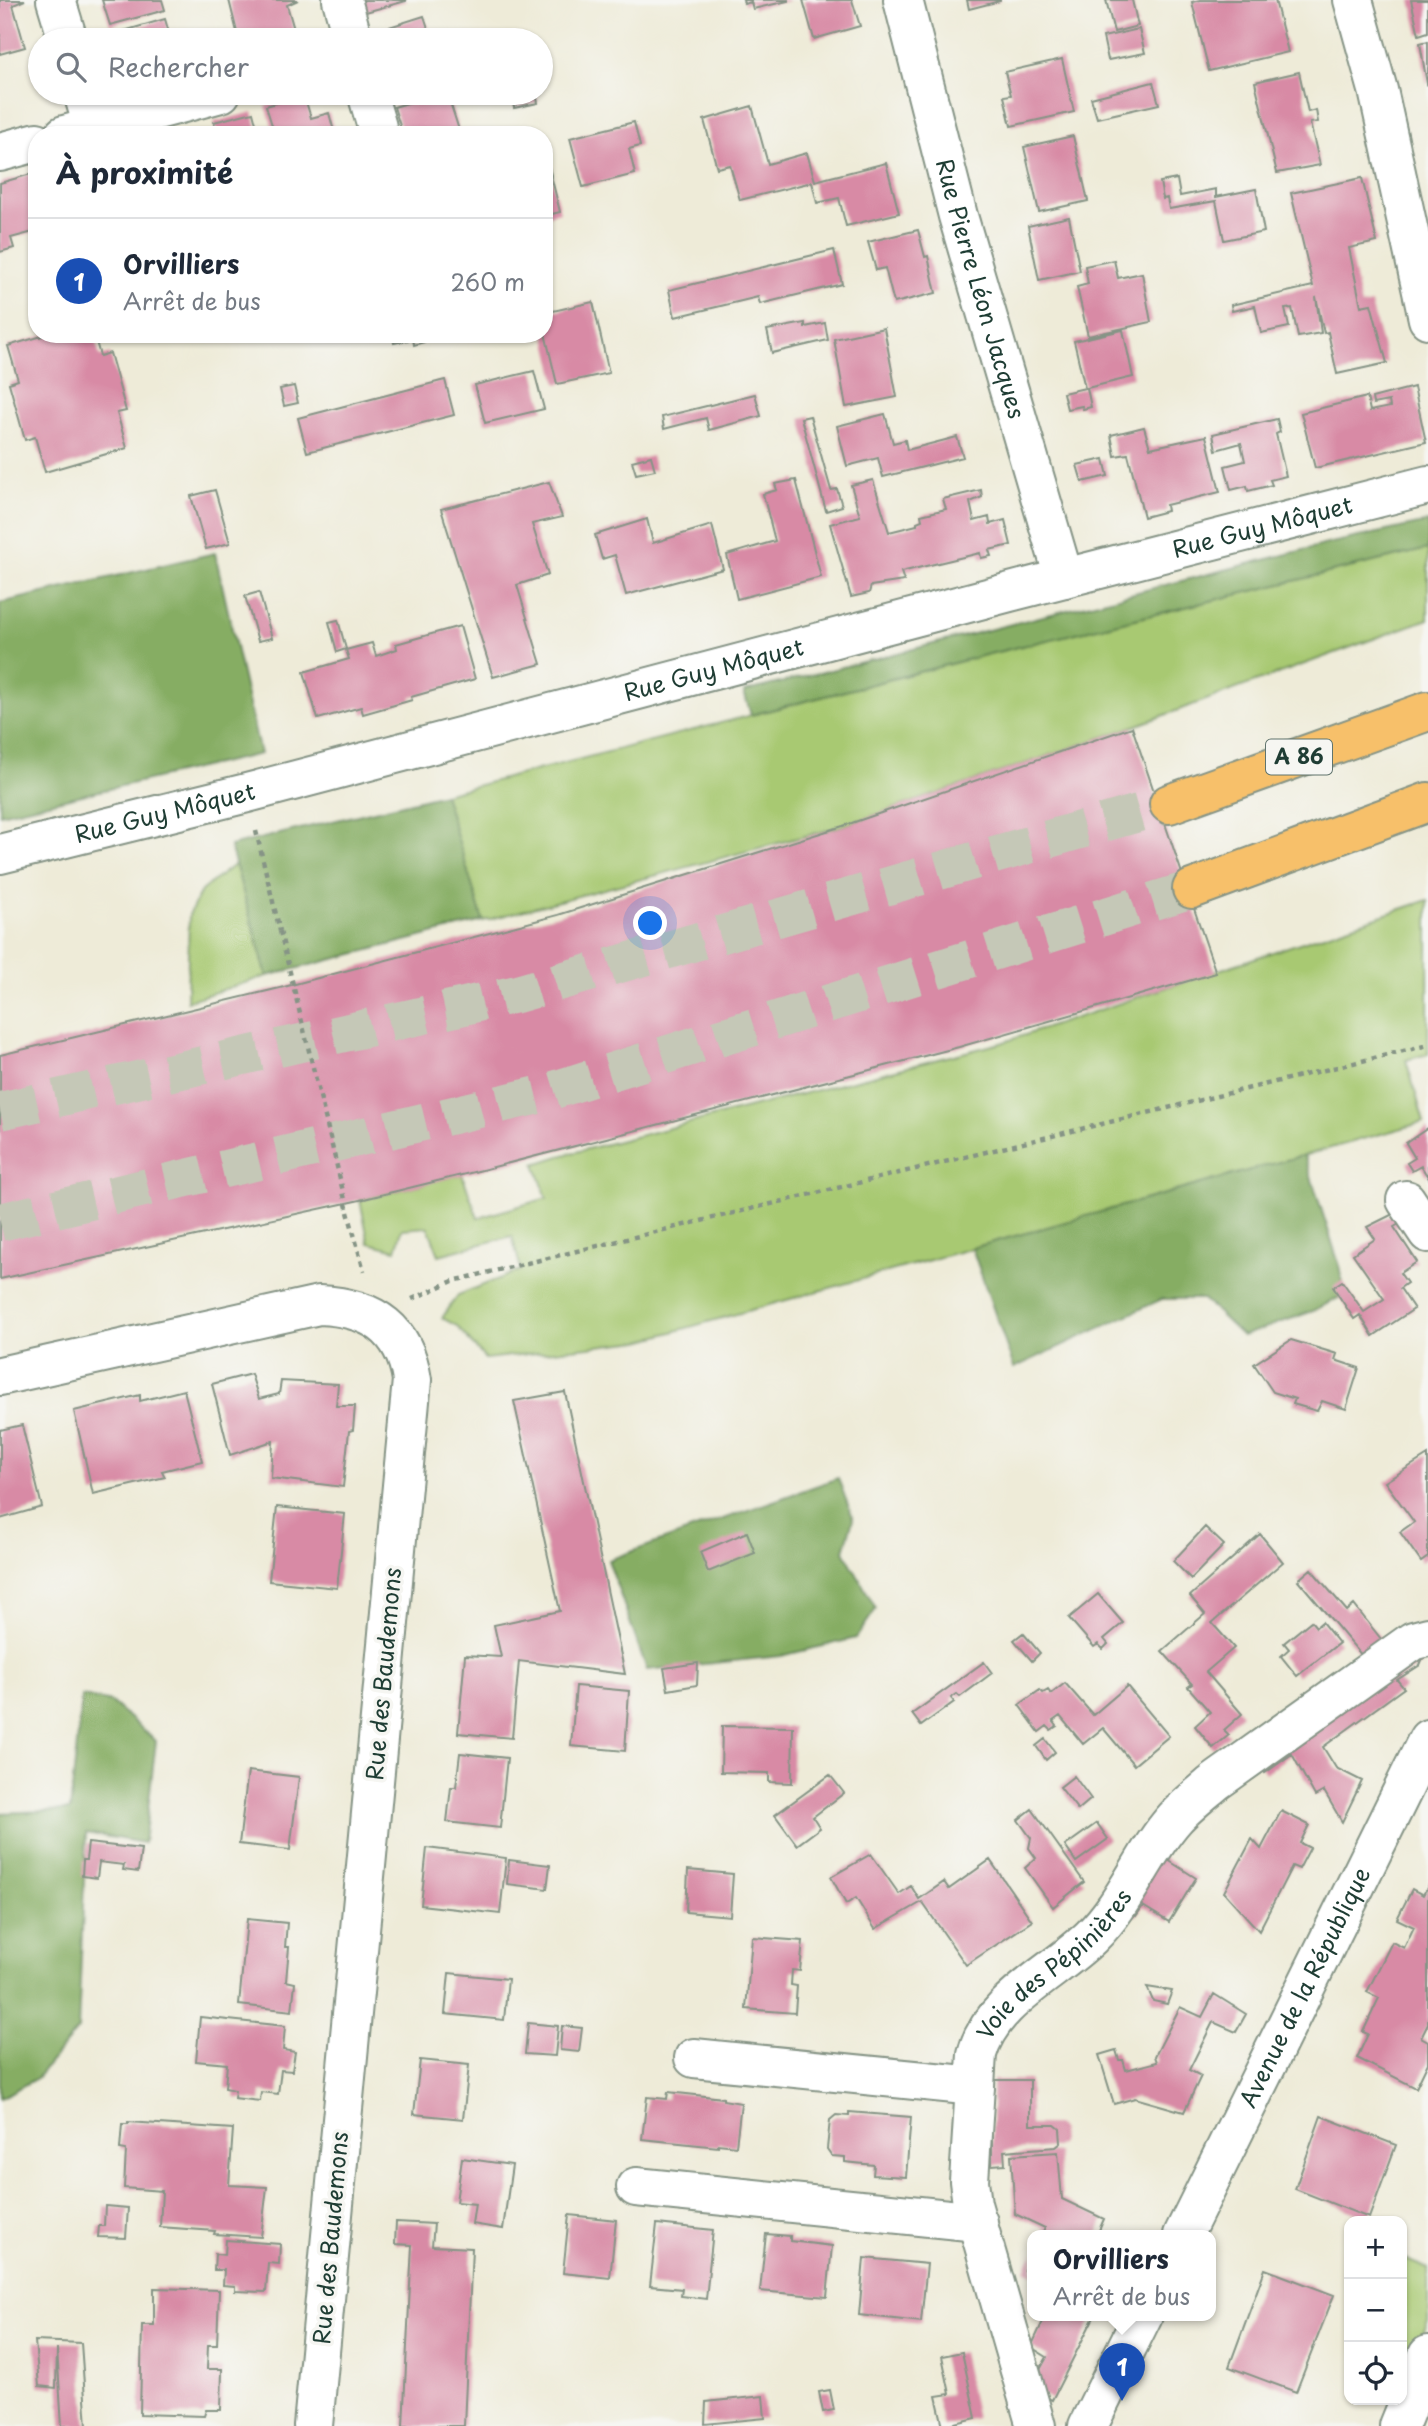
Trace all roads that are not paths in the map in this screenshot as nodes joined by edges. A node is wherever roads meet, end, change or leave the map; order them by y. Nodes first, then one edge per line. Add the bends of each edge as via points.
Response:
1 (56, 0) edge
2 (342, 0) edge
3 (904, 0) edge
4 (1353, 0) edge
5 (64, 28) edge
6 (350, 28) edge
7 (153, 105) edge
8 (80, 118) edge
9 (28, 144) edge
10 (0, 152) edge
11 (1428, 318) edge
12 (1428, 485) edge
13 (1064, 578) junction
14 (1428, 711) edge
15 (1428, 802) edge
16 (1169, 804) tunnel mouth
17 (0, 854) edge
18 (1192, 889) tunnel mouth
19 (1406, 1200) dead end
20 (1428, 1233) edge
21 (0, 1376) edge
22 (1428, 1637) edge
23 (1428, 1739) edge
24 (694, 2058) dead end
25 (975, 2086) junction
26 (636, 2187) dead end
27 (978, 2222) junction
28 (1185, 2230) edge
29 (1140, 2321) edge
30 (1428, 2356) edge
31 (313, 2426) edge
32 (1036, 2426) edge
33 (1088, 2426) edge
34 (1399, 2426) edge

1 - 5 street
2 - 6 street
3 - 13 street, Rue Pierre Léon Jacques via 958,216
4 - 11 street via 1378,90
7 - 8 street
9 - 10 street
12 - 13 street, Rue Guy Môquet
13 - 17 street, Rue Guy Môquet
14 - 16 highway, A 86
15 - 18 highway
19 - 20 street
21 - 31 street, Rue des Baudemons via 319,1304 345,1306 373,1316 400,1344 409,1362 412,1380
22 - 25 street, Voie des Pépinières via 1413,1641 1215,1782 1174,1819 1108,1920 990,2022 977,2054
23 - 28 street, Avenue de la République
24 - 25 street
25 - 27 street, Voie des Pépinières via 969,2181
26 - 27 street
27 - 32 street, Voie des Pépinières
29 - 33 street
30 - 34 street

